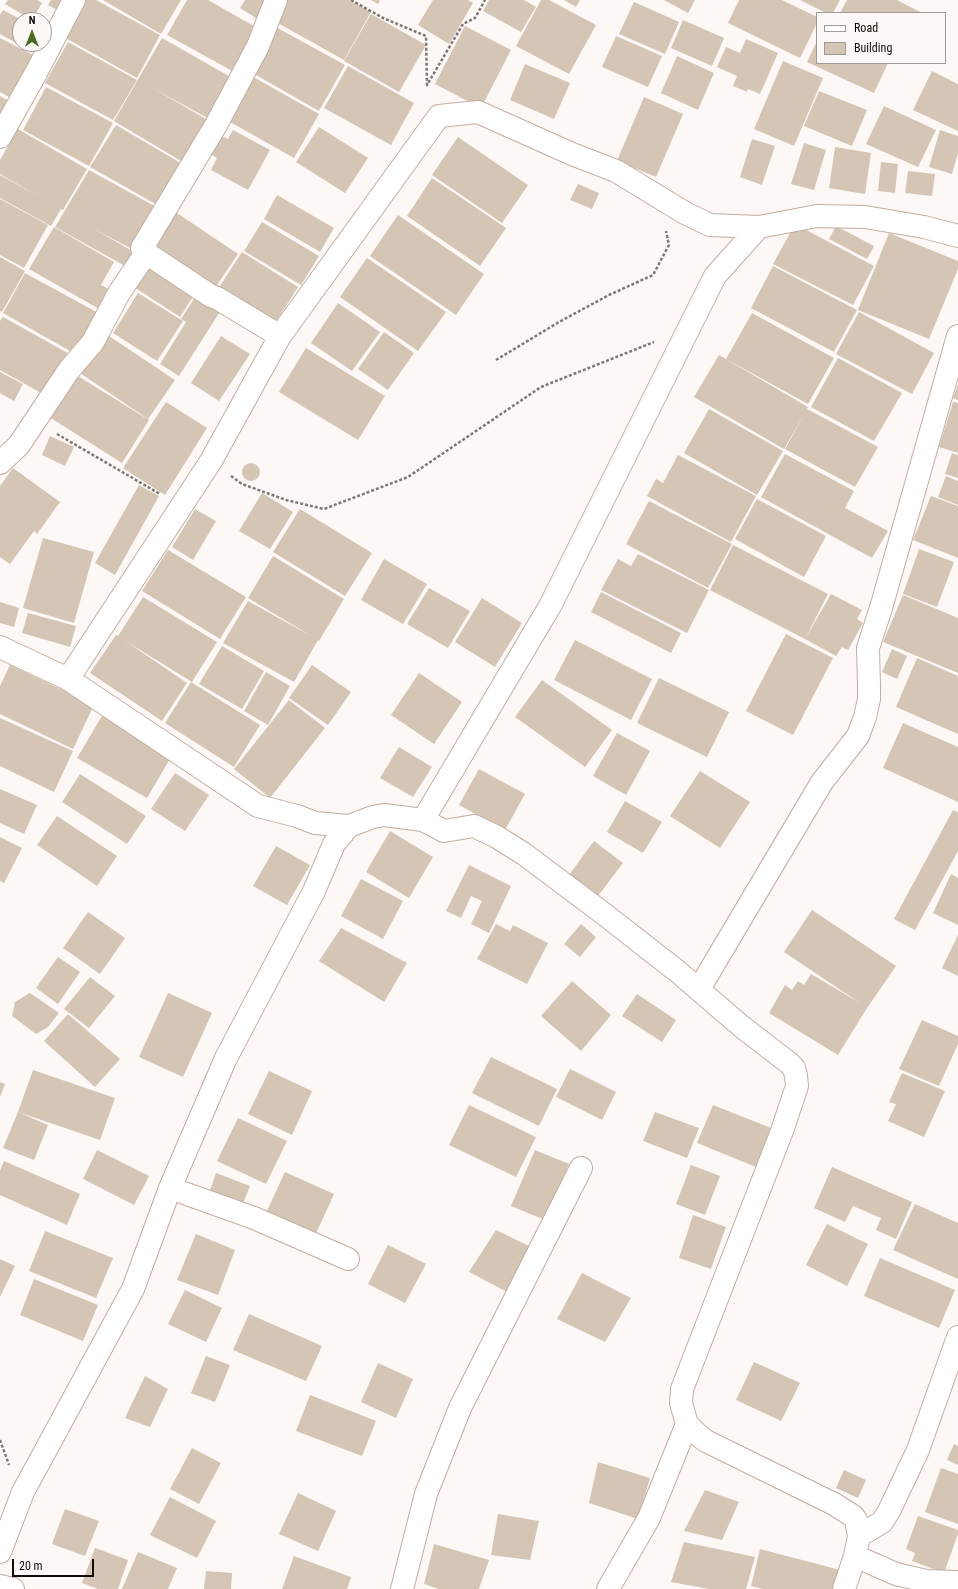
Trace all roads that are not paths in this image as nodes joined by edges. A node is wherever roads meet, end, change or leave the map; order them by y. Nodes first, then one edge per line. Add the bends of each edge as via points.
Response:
1 (74, 0) edge
2 (276, 0) edge
3 (0, 137) edge
4 (759, 227) junction
5 (958, 236) edge
6 (146, 253) junction
7 (280, 336) junction
8 (958, 336) edge
9 (0, 463) edge
10 (0, 646) edge
11 (68, 679) junction
12 (423, 820) junction
13 (349, 826) junction
14 (699, 989) junction
15 (581, 1168) dead end
16 (170, 1188) junction
17 (348, 1259) dead end
18 (958, 1337) edge
19 (688, 1424) junction
20 (857, 1546) junction
21 (0, 1552) edge
22 (958, 1582) edge
23 (0, 1586) edge
24 (13, 1589) edge
25 (402, 1589) edge
26 (608, 1589) edge
27 (844, 1589) edge

1 - 3 street
2 - 6 street via 258,46 216,124 142,248
4 - 5 street via 817,216 865,217 924,227
4 - 7 street via 710,225 685,213 616,171 478,112 439,116
4 - 12 street via 715,276 550,606
6 - 7 street via 211,296
6 - 9 street via 119,293 93,342 69,370 20,445
7 - 11 street via 211,461
8 - 14 street via 868,648 868,699 858,736 822,782
10 - 11 street
11 - 13 street via 258,806 315,823
12 - 13 street via 384,815
12 - 14 street via 444,831 474,826 497,837 524,854
13 - 16 street via 334,844 314,891 226,1058
14 - 19 street via 789,1063 796,1072 797,1086 682,1390 681,1403
15 - 25 street via 460,1408 426,1494
16 - 17 street via 254,1218
16 - 21 street via 133,1289 23,1492
18 - 20 street via 918,1450 889,1511 882,1522
19 - 20 street via 706,1442 845,1510 856,1520
19 - 26 street via 649,1518
20 - 22 street via 896,1574 926,1581
20 - 27 street
23 - 24 street

